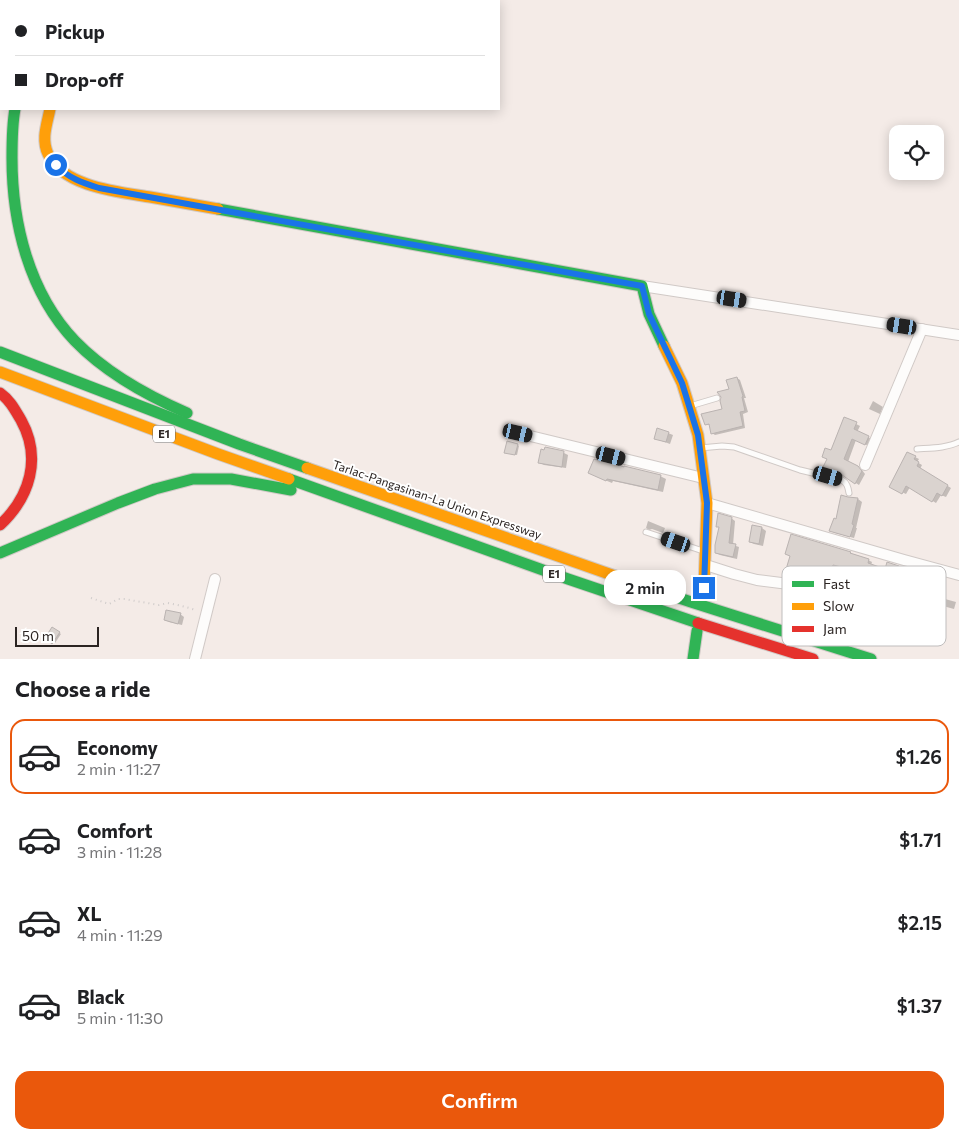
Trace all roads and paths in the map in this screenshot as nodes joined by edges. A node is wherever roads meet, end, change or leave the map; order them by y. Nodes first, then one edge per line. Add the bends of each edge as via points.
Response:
1 (14, 110) edge
2 (50, 110) edge
3 (642, 286) junction
4 (922, 329) junction
5 (959, 335) edge
6 (0, 352) edge
7 (0, 372) edge
8 (0, 392) edge
9 (717, 398) dead end
10 (689, 406) junction
11 (518, 433) dead end
12 (959, 442) edge
13 (238, 444) junction
14 (700, 448) junction
15 (917, 449) dead end
16 (865, 465) dead end
17 (703, 478) junction
18 (329, 493) junction
19 (849, 493) dead end
20 (707, 503) junction
21 (0, 526) edge
22 (646, 532) dead end
23 (706, 552) junction
24 (0, 553) edge
25 (706, 566) junction
26 (926, 566) edge
27 (946, 571) edge
28 (959, 575) edge
29 (215, 579) dead end
30 (782, 583) edge
31 (704, 588) dead end
32 (91, 598) dead end
33 (206, 618) junction
34 (697, 631) dead end
35 (782, 631) edge
36 (829, 646) edge
37 (196, 659) edge
38 (693, 659) edge
39 (813, 659) edge
40 (870, 659) edge

1 - 13 main road via 11,164 14,206 20,239 48,305 89,354 119,376 178,409 223,429
2 - 3 main road via 45,128 49,157 62,172 99,188
3 - 4 street
3 - 10 main road via 649,314 682,383
4 - 5 street
4 - 16 street
6 - 13 main road, Tarlac-Pangasinan-La Union Expressway / E1
7 - 18 main road, E1
8 - 21 main road via 28,433 31,458 24,494
9 - 10 lane
10 - 14 main road
11 - 17 street
12 - 15 lane
13 - 35 main road, Tarlac-Pangasinan-La Union Expressway / E1
14 - 17 main road
14 - 19 lane via 734,447 800,470 842,480
17 - 20 main road
18 - 24 main road via 309,493 231,479 193,479 155,488
18 - 39 main road, E1 via 568,579
20 - 23 main road
20 - 26 street
22 - 23 lane
23 - 25 main road
25 - 30 street
25 - 31 main road
27 - 28 street
29 - 33 street
32 - 33 path via 109,604 118,599 168,603 194,609
33 - 37 street
34 - 38 main road
36 - 40 main road, Tarlac-Pangasinan-La Union Expressway / E1

